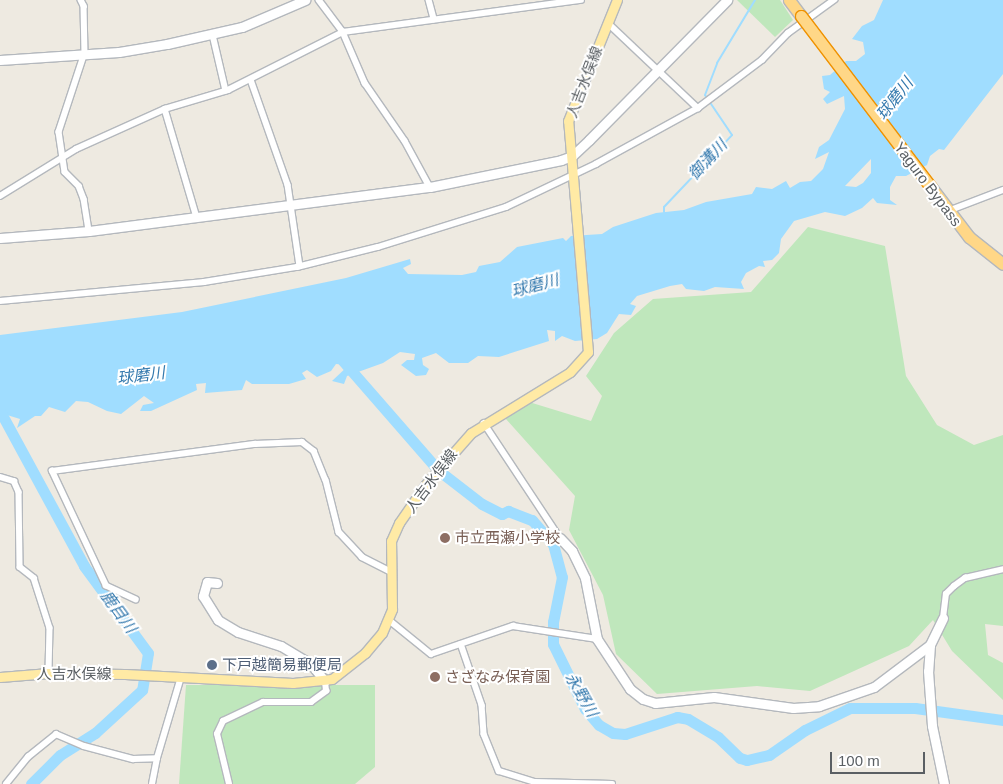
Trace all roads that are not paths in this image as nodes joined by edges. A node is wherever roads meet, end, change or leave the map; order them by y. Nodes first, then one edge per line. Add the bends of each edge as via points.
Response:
1 (81, 0) edge
2 (305, 0) edge
3 (319, 0) edge
4 (430, 0) edge
5 (581, 0) edge
6 (617, 0) edge
7 (727, 0) edge
8 (789, 0) edge
9 (834, 0) edge
10 (542, 2) edge
11 (434, 19) junction
12 (608, 23) junction
13 (343, 32) junction
14 (213, 35) junction
15 (85, 53) junction
16 (0, 60) edge
17 (659, 70) junction
18 (250, 80) junction
19 (226, 91) junction
20 (698, 108) junction
21 (165, 110) junction
22 (572, 156) junction
23 (63, 157) junction
24 (574, 177) junction
25 (430, 187) junction
26 (1003, 190) edge
27 (0, 196) edge
28 (290, 206) junction
29 (948, 211) junction
30 (197, 218) junction
31 (89, 231) junction
32 (0, 238) edge
33 (1003, 264) edge
34 (300, 266) junction
35 (0, 301) edge
36 (484, 423) junction
37 (0, 477) edge
38 (560, 538) joint
39 (1003, 569) edge
40 (390, 571) junction
41 (217, 583) dead end
42 (136, 600) dead end
43 (943, 618) joint
44 (389, 620) junction
45 (596, 639) junction
46 (461, 644) junction
47 (930, 645) junction
48 (48, 673) junction
49 (0, 677) edge
50 (181, 677) junction
51 (325, 681) junction
52 (157, 758) junction
53 (6, 784) edge
54 (152, 784) edge
55 (229, 784) edge
56 (612, 784) edge
57 (944, 784) edge

1 - 15 street via 84,6
2 - 14 street via 242,27
3 - 13 street
4 - 11 street
5 - 10 street
6 - 12 main road, 人吉水俣線
7 - 17 street
8 - 29 highway, Yaguro Bypass, bridge
9 - 20 street via 788,33 762,60
10 - 11 street
11 - 13 street
12 - 17 street
12 - 22 main road, 人吉水俣線 via 568,121
13 - 18 street
13 - 25 street via 365,83 406,141
14 - 15 street via 119,52
14 - 19 street
15 - 16 street
15 - 23 street via 59,132
17 - 20 street
17 - 22 street
18 - 19 street
18 - 28 street via 278,151
19 - 21 street
20 - 24 street
21 - 23 street
21 - 30 street
22 - 24 main road, 人吉水俣線
22 - 25 street
23 - 27 street
23 - 31 street via 65,172 79,186 84,199
24 - 34 street via 506,207 445,228
24 - 36 main road, 人吉水俣線 via 590,343 585,357 570,372
25 - 28 street
26 - 29 street
28 - 30 street
28 - 34 street
29 - 33 highway, Yaguro Bypass via 969,237
30 - 31 street
31 - 32 street
34 - 35 street via 204,282
36 - 38 street
36 - 40 main road, 人吉水俣線 via 445,460 399,523 391,541
37 - 48 street via 14,481 19,492 20,567 34,578 50,628
38 - 45 street via 572,551 585,578
39 - 43 street via 965,578 954,586 946,594
40 - 42 street via 362,558 339,532 326,480 314,451 302,442 255,444 52,470 106,586
40 - 44 main road, 人吉水俣線 via 394,591
41 - 51 street via 207,582 203,596 218,620 238,632 281,646 311,664
43 - 47 street
44 - 46 street via 431,654
44 - 51 main road, 人吉水俣線 via 352,666
45 - 46 street via 513,626
45 - 47 street via 622,677 643,699 669,703 714,697 793,708 819,706 874,687
46 - 56 street via 482,705 484,734 499,772 535,782
47 - 57 street via 932,726
48 - 49 main road, 人吉水俣線
48 - 50 main road, 人吉水俣線
50 - 51 main road, 人吉水俣線 via 293,683
50 - 52 street
51 - 55 street via 326,691 312,702 263,702 222,720 217,734
52 - 53 street via 132,759 84,746 56,734 28,757
52 - 54 street

